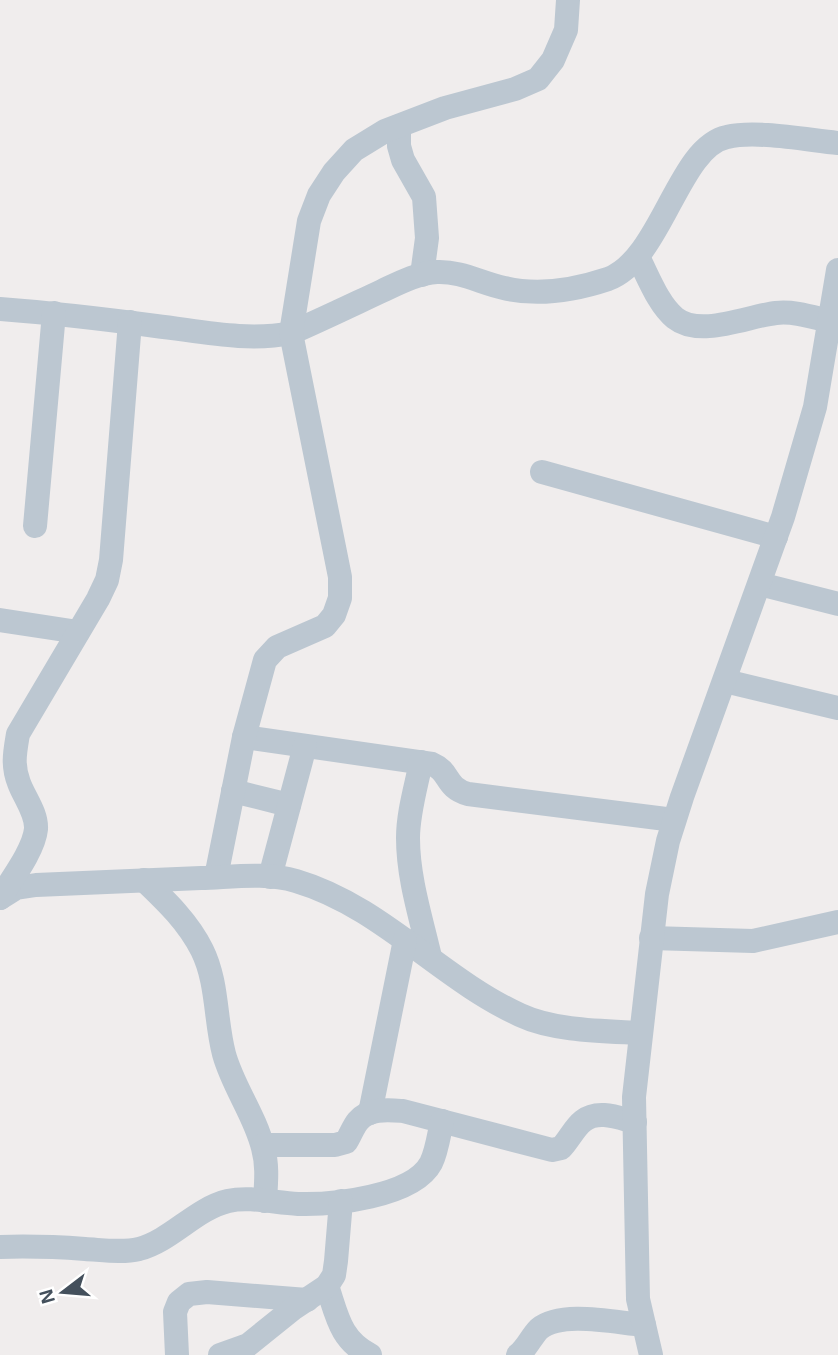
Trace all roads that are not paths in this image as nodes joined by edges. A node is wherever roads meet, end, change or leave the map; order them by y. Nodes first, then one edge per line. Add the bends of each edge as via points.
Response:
1 (568, 0) edge
2 (399, 126) junction
3 (838, 143) edge
4 (638, 257) junction
5 (838, 270) edge
6 (422, 275) junction
7 (0, 309) edge
8 (54, 313) junction
9 (830, 321) junction
10 (130, 322) junction
11 (291, 333) junction
12 (826, 409) edge
13 (542, 472) dead end
14 (35, 526) dead end
15 (776, 537) junction
16 (760, 584) junction
17 (838, 604) edge
18 (0, 620) edge
19 (78, 632) junction
20 (725, 681) junction
21 (838, 708) edge
22 (244, 737) junction
23 (304, 746) junction
24 (7, 758) edge
25 (421, 762) junction
26 (233, 791) junction
27 (289, 805) junction
28 (674, 820) junction
29 (216, 877) junction
30 (270, 877) junction
31 (144, 880) junction
32 (0, 898) edge
33 (838, 922) edge
34 (651, 938) junction
35 (405, 940) junction
36 (430, 957) junction
37 (640, 1033) junction
38 (370, 1113) junction
39 (442, 1121) junction
40 (635, 1122) junction
41 (263, 1145) junction
42 (265, 1201) junction
43 (341, 1201) junction
44 (0, 1247) edge
45 (327, 1286) junction
46 (307, 1300) junction
47 (644, 1325) junction
48 (177, 1355) edge
49 (220, 1355) edge
50 (370, 1355) edge
51 (518, 1355) edge
52 (651, 1355) edge

1 - 2 street via 566,30 553,60 538,79
2 - 6 street via 403,160 424,197 427,238
2 - 11 street via 354,150 319,195 309,220
3 - 4 street via 747,135 711,144 694,163
4 - 6 street via 625,271 608,279 558,290 504,288 460,274
4 - 9 street via 665,307 676,319 690,324 730,324 775,313
5 - 9 street
6 - 11 street
7 - 8 street
8 - 10 street
8 - 14 street
9 - 12 street
10 - 11 street via 237,336
10 - 19 street via 111,560 107,580
11 - 22 street via 336,556 340,598 325,626 277,648 265,660
12 - 15 street
13 - 15 street
15 - 16 street
16 - 17 street
16 - 20 street
18 - 19 street
19 - 24 street
20 - 21 street
20 - 28 street
22 - 23 street
22 - 26 street
23 - 25 street
23 - 27 street
24 - 32 street via 36,827 33,842
25 - 28 street via 441,767 451,786 468,794
25 - 36 street via 408,838
26 - 27 street
26 - 29 street
27 - 30 street
28 - 34 street
29 - 30 street
29 - 31 street
30 - 35 street via 328,892
31 - 32 street via 36,884 16,888
31 - 41 street via 191,930 202,951 224,1052
33 - 34 street via 752,941
34 - 37 street
35 - 36 street
35 - 38 street
36 - 37 street via 522,1016 590,1030
37 - 40 street
38 - 39 street via 403,1111
38 - 41 street via 358,1121 346,1142
39 - 40 street via 552,1150 561,1148 592,1116
39 - 43 street via 431,1163 421,1174 383,1193
40 - 47 street via 638,1299
41 - 42 street
42 - 43 street
42 - 44 street via 216,1205 138,1249
43 - 45 street via 334,1275
45 - 46 street
45 - 50 street via 344,1335
46 - 48 street via 189,1293 175,1312
46 - 49 street via 248,1345
47 - 51 street via 572,1318 553,1321 539,1329
47 - 52 street

